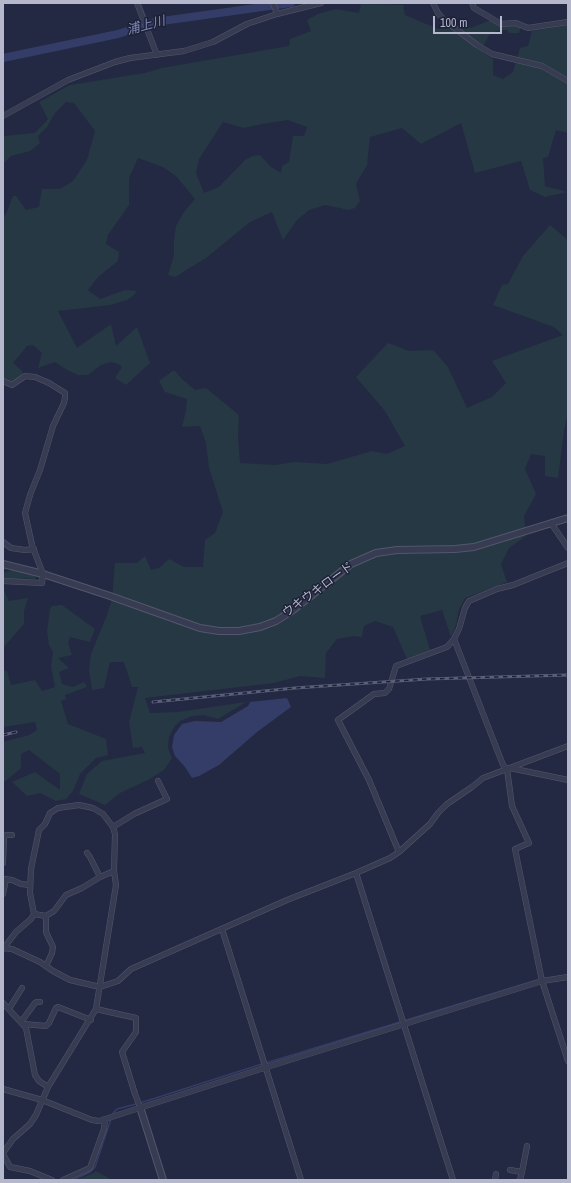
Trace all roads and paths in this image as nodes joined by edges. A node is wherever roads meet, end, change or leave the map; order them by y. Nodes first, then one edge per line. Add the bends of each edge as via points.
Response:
1 (137, 3) edge
2 (321, 3) edge
3 (433, 3) edge
4 (472, 3) edge
5 (273, 5) edge
6 (277, 14) junction
7 (568, 22) edge
8 (157, 55) junction
9 (568, 81) edge
10 (3, 116) edge
11 (3, 381) edge
12 (568, 518) edge
13 (551, 523) junction
14 (3, 542) edge
15 (568, 548) edge
16 (34, 549) junction
17 (3, 564) edge
18 (568, 564) edge
19 (43, 574) junction
20 (3, 581) edge
21 (454, 639) junction
22 (568, 746) edge
23 (508, 769) junction
24 (568, 780) edge
25 (158, 781) dead end
26 (113, 827) junction
27 (12, 835) dead end
28 (399, 852) junction
29 (87, 853) dead end
30 (3, 863) edge
31 (114, 871) junction
32 (356, 873) junction
33 (100, 877) junction
34 (4, 879) edge
35 (30, 885) junction
36 (3, 894) edge
37 (34, 914) junction
38 (46, 916) junction
39 (222, 929) junction
40 (3, 948) edge
41 (46, 966) junction
42 (568, 976) edge
43 (542, 981) junction
44 (22, 988) dead end
45 (100, 988) junction
46 (40, 1002) dead end
47 (3, 1003) edge
48 (9, 1009) junction
49 (96, 1009) junction
50 (91, 1020) junction
51 (22, 1023) junction
52 (403, 1024) junction
53 (568, 1061) edge
54 (264, 1067) junction
55 (48, 1087) junction
56 (3, 1089) edge
57 (42, 1100) junction
58 (139, 1104) junction
59 (107, 1118) junction
60 (527, 1146) dead end
61 (3, 1153) edge
62 (510, 1170) dead end
63 (522, 1172) junction
64 (52, 1180) edge
65 (64, 1180) edge
66 (164, 1180) edge
67 (301, 1180) edge
68 (453, 1180) edge
69 (520, 1180) edge

1 - 8 street
2 - 6 street
3 - 9 street via 444,20 476,45 492,54 542,66
4 - 7 street via 474,8 501,24 516,23 528,28
5 - 6 street
6 - 8 street via 247,24 213,42 184,52
8 - 10 street via 121,60 80,75
11 - 16 street via 12,385 25,376 32,376 65,393 64,403 53,426 26,506 26,518
12 - 13 street, ウキウキロード
13 - 15 street
13 - 19 street, ウキウキロード via 474,547 376,553 351,564 276,620 260,627 239,631 200,628 137,604
14 - 16 street via 11,548
16 - 19 street
17 - 19 street, ウキウキロード
18 - 21 street via 496,589 469,602
19 - 20 street via 42,583
21 - 23 street via 503,765
21 - 28 street via 447,647 396,666 386,693 374,694 338,720 369,780
22 - 23 street
23 - 24 street
23 - 28 street via 483,778 447,804 430,824
23 - 43 street via 512,806 529,843 515,850
25 - 26 street via 167,799
26 - 31 street via 116,845
26 - 35 street via 103,814 86,806 68,806 54,810 39,830
27 - 30 street via 4,837
28 - 32 street
29 - 33 street
31 - 33 street
31 - 45 street via 116,885
32 - 39 street
32 - 52 street
33 - 38 street via 66,895 54,911
34 - 35 street
34 - 36 street
35 - 37 street
37 - 38 street
37 - 40 street
38 - 41 street via 46,932 53,947
39 - 45 street via 131,969 118,981
39 - 54 street
40 - 41 street via 22,953
41 - 45 street via 70,980
42 - 43 street
43 - 52 street
43 - 53 street
44 - 48 street
45 - 49 street
46 - 51 street via 35,1003
47 - 48 street
48 - 51 street
49 - 50 street
49 - 58 street via 136,1018 136,1032 122,1052
50 - 51 street via 58,1007 46,1026
50 - 55 street
51 - 55 street via 27,1031 37,1078
52 - 54 street
52 - 68 street
54 - 58 street
54 - 67 street
55 - 57 street
56 - 57 street
57 - 59 street via 95,1121
57 - 61 street via 30,1124 13,1139
58 - 59 street
58 - 66 street
59 - 65 street via 90,1168
60 - 63 street
61 - 64 street via 10,1167 30,1171
62 - 63 street
63 - 69 street

